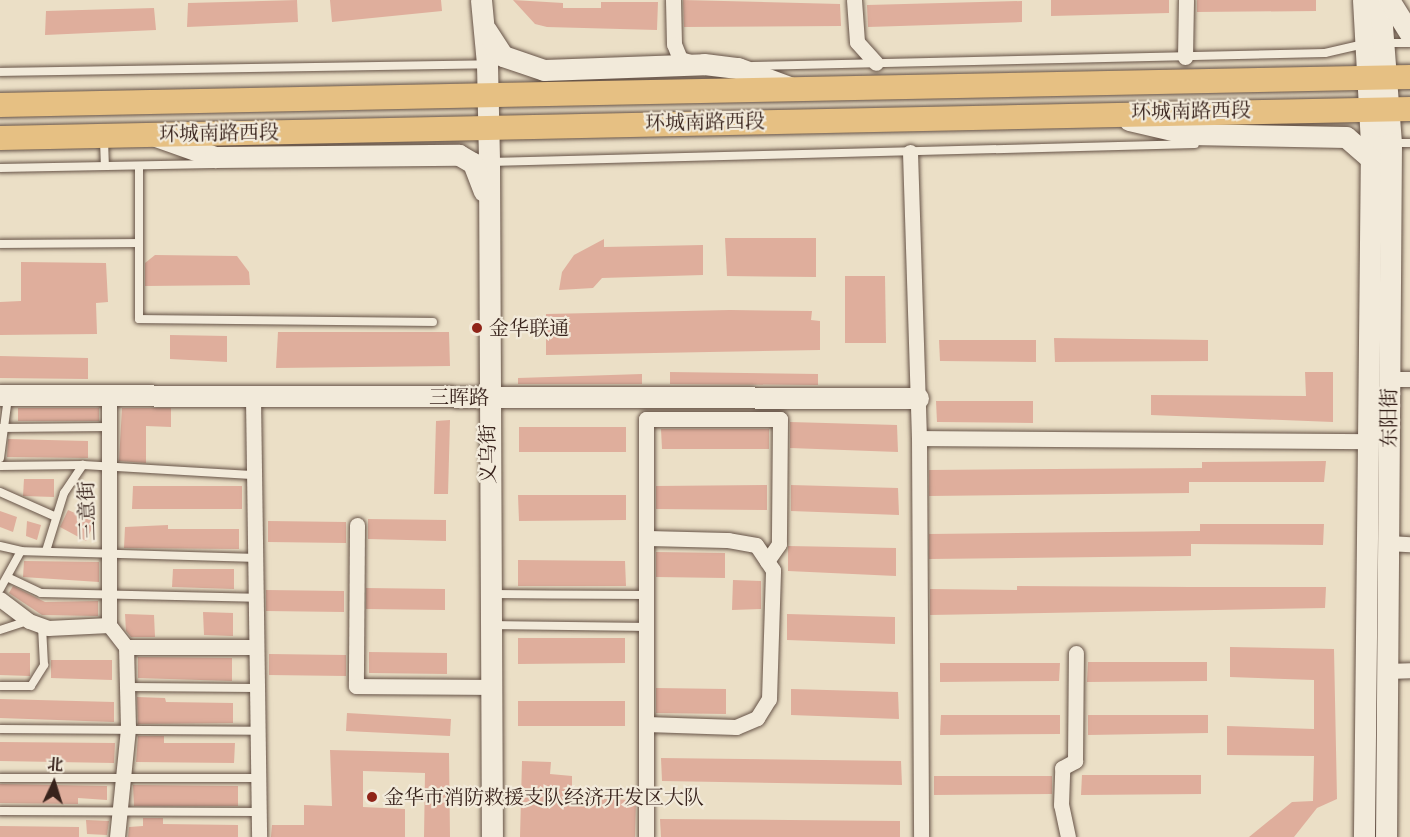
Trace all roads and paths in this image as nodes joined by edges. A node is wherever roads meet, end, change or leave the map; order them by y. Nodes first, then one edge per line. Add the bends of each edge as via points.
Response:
1 (481, 0) edge
2 (673, 0) edge
3 (854, 0) edge
4 (1186, 0) edge
5 (1364, 0) edge
6 (1380, 0) edge
7 (1389, 0) edge
8 (483, 25) junction
9 (1410, 33) edge
10 (1376, 43) junction
11 (1410, 43) edge
12 (1185, 57) junction
13 (688, 62) junction
14 (524, 63) junction
15 (876, 63) junction
16 (487, 64) junction
17 (0, 72) edge
18 (1388, 77) edge
19 (792, 88) junction
20 (487, 94) junction
21 (0, 105) edge
22 (1390, 108) edge
23 (1102, 113) junction
24 (488, 126) junction
25 (153, 134) junction
26 (104, 135) junction
27 (0, 138) edge
28 (1379, 146) edge
29 (910, 152) junction
30 (481, 162) junction
31 (105, 166) junction
32 (139, 166) junction
33 (0, 168) edge
34 (139, 243) junction
35 (0, 244) edge
36 (434, 322) dead end
37 (1400, 379) edge
38 (4, 395) edge
39 (109, 396) junction
40 (487, 397) junction
41 (253, 398) junction
42 (918, 398) junction
43 (109, 427) junction
44 (2, 428) edge
45 (919, 438) junction
46 (1368, 441) junction
47 (0, 458) edge
48 (83, 465) junction
49 (0, 466) edge
50 (107, 468) junction
51 (252, 475) junction
52 (0, 492) edge
53 (54, 516) junction
54 (357, 525) dead end
55 (646, 538) junction
56 (1388, 543) junction
57 (1410, 544) edge
58 (0, 546) edge
59 (21, 551) junction
60 (46, 551) junction
61 (109, 555) junction
62 (254, 558) junction
63 (767, 561) junction
64 (9, 578) junction
65 (0, 589) edge
66 (108, 593) junction
67 (490, 594) junction
68 (646, 596) junction
69 (255, 598) junction
70 (0, 599) edge
71 (35, 623) junction
72 (109, 625) junction
73 (490, 625) junction
74 (646, 627) junction
75 (0, 630) edge
76 (255, 646) junction
77 (126, 647) junction
78 (1076, 653) dead end
79 (1387, 670) junction
80 (1410, 670) edge
81 (0, 686) edge
82 (128, 687) junction
83 (491, 687) junction
84 (256, 688) junction
85 (646, 724) junction
86 (128, 728) junction
87 (0, 729) edge
88 (256, 731) junction
89 (0, 777) edge
90 (120, 778) junction
91 (257, 778) junction
92 (0, 811) edge
93 (119, 811) junction
94 (259, 812) junction
95 (117, 837) edge
96 (259, 837) edge
97 (492, 837) edge
98 (646, 837) edge
99 (921, 837) edge
100 (1068, 837) edge
101 (1364, 837) edge
102 (1386, 837) edge

1 - 8 main road, 义乌街
2 - 13 street via 674,44
3 - 15 street via 857,42
4 - 12 street
5 - 10 main road, 东阳街
6 - 10 main road, 东阳街
7 - 9 main road
8 - 14 main road via 503,56
8 - 16 main road, 义乌街
10 - 11 lane
10 - 12 lane via 1325,53
10 - 18 main road, 东阳街
12 - 15 lane
13 - 14 main road via 544,70
13 - 15 lane via 754,66
13 - 19 main road via 738,68
14 - 16 lane
16 - 17 lane
16 - 20 main road, 义乌街
18 - 19 main road, 环城南路西段
18 - 22 main road, 东阳街
19 - 20 main road, 环城南路西段
20 - 21 main road, 环城南路西段
20 - 24 main road, 义乌街
22 - 23 main road, 环城南路西段
22 - 28 main road, 东阳街
23 - 24 main road, 环城南路西段
23 - 28 main road via 1189,134 1346,137
24 - 25 main road, 环城南路西段
24 - 30 main road, 义乌街
25 - 26 main road, 环城南路西段
25 - 30 main road via 215,157 430,154 459,155
26 - 27 main road, 环城南路西段
26 - 31 lane
28 - 29 lane via 1124,144
28 - 37 main road, 东阳街
28 - 46 main road, 东阳街
29 - 30 lane
29 - 42 street
30 - 32 lane
30 - 40 main road, 义乌街 via 489,198
31 - 32 lane
31 - 33 lane
32 - 34 lane
34 - 35 lane
34 - 36 lane via 139,319
37 - 56 main road, 东阳街
38 - 39 main road, 三晖路
38 - 44 lane
39 - 41 main road, 三晖路
39 - 43 street, 三意街
40 - 41 main road, 三晖路
40 - 42 main road, 三晖路
40 - 67 main road, 义乌街
41 - 51 street
42 - 45 street
43 - 44 lane
43 - 50 street, 三意街
44 - 47 lane
45 - 46 street
45 - 99 street
46 - 101 main road, 东阳街
48 - 49 lane
48 - 50 lane
48 - 53 lane
50 - 51 lane
50 - 61 street, 三意街
51 - 62 street
52 - 53 lane
53 - 60 lane
54 - 83 street via 356,686
55 - 63 street via 728,540 756,545
55 - 63 street via 646,419 780,419 779,544
55 - 68 street
56 - 57 street
56 - 79 main road, 东阳街
58 - 59 lane
59 - 60 lane
59 - 64 lane
60 - 61 lane
61 - 62 lane
61 - 66 street, 三意街
62 - 69 street
63 - 85 street via 773,570 770,699 757,718 736,727
64 - 65 lane
64 - 66 lane via 41,593
66 - 69 lane
66 - 72 street, 三意街
67 - 68 lane
67 - 73 main road, 义乌街
68 - 74 street
69 - 76 street
70 - 71 street
71 - 72 street
71 - 75 lane
71 - 81 lane via 44,665 31,686
72 - 77 street
73 - 74 lane
73 - 83 main road, 义乌街
74 - 85 street
76 - 77 street
76 - 84 street
77 - 82 street
78 - 100 street via 1075,761 1062,768 1061,805
79 - 80 street
79 - 102 main road, 东阳街
82 - 84 lane
82 - 86 street
83 - 97 main road, 义乌街
84 - 88 street
85 - 98 street
86 - 87 lane
86 - 88 lane
86 - 90 street
88 - 91 street
89 - 90 lane
90 - 91 lane
90 - 93 street
91 - 94 street
92 - 93 lane
93 - 94 lane
93 - 95 street
94 - 96 street

